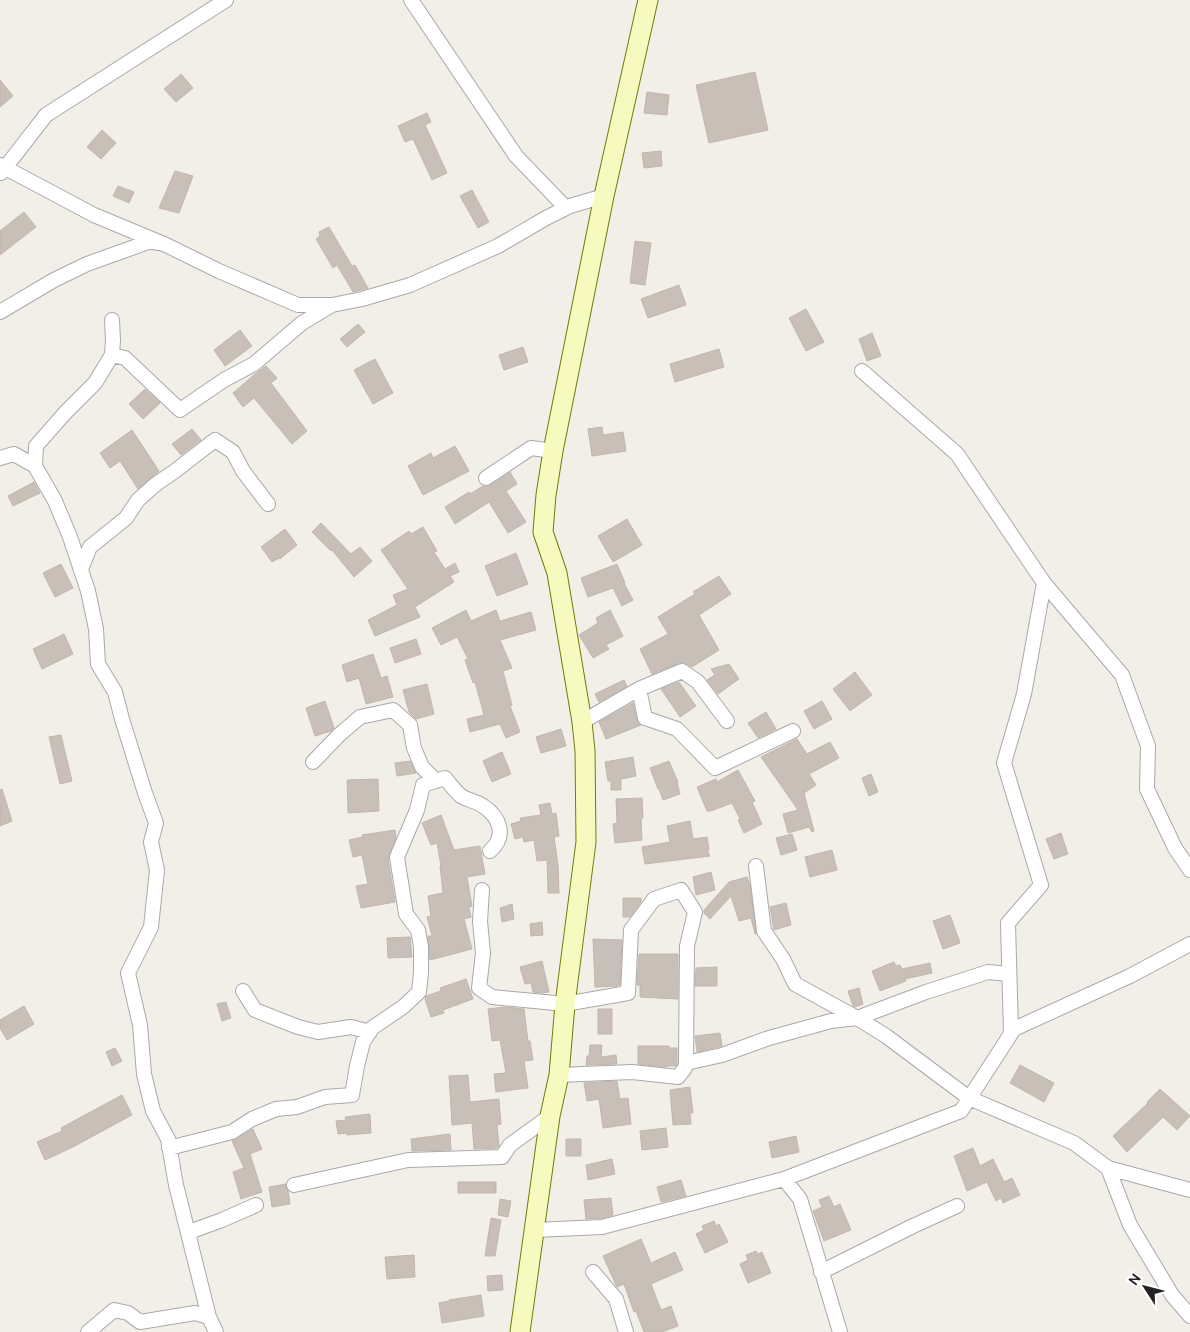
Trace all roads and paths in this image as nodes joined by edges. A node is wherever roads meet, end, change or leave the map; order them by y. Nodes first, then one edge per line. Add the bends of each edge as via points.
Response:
1 (226, 0) edge
2 (648, 0) edge
3 (417, 1) edge
4 (2, 168) edge
5 (604, 196) junction
6 (566, 208) junction
7 (166, 245) junction
8 (332, 305) junction
9 (0, 312) edge
10 (112, 320) dead end
11 (112, 355) junction
12 (862, 372) dead end
13 (553, 451) junction
14 (0, 458) edge
15 (35, 466) junction
16 (486, 478) dead end
17 (268, 504) dead end
18 (81, 569) junction
19 (1044, 583) junction
20 (639, 689) junction
21 (727, 721) dead end
22 (582, 722) junction
23 (793, 731) dead end
24 (313, 762) dead end
25 (436, 781) junction
26 (490, 851) dead end
27 (756, 866) dead end
28 (1190, 870) edge
29 (482, 890) dead end
30 (1190, 944) edge
31 (1009, 974) junction
32 (243, 991) dead end
33 (565, 1004) junction
34 (857, 1018) junction
35 (370, 1032) junction
36 (1011, 1033) junction
37 (686, 1063) junction
38 (559, 1075) junction
39 (969, 1098) junction
40 (550, 1116) junction
41 (169, 1148) junction
42 (1108, 1168) junction
43 (784, 1179) junction
44 (294, 1185) dead end
45 (1190, 1190) edge
46 (256, 1205) dead end
47 (957, 1206) dead end
48 (534, 1230) junction
49 (189, 1232) junction
50 (593, 1272) dead end
51 (821, 1272) junction
52 (1190, 1316) edge
53 (210, 1317) junction
54 (88, 1332) edge
55 (216, 1332) edge
56 (520, 1332) edge
57 (626, 1332) edge
58 (840, 1332) edge

1 - 4 street via 46,115
2 - 5 main road
3 - 6 street via 516,156
4 - 7 street via 94,215
5 - 6 street
5 - 13 main road
6 - 8 street via 498,246 410,285
7 - 8 street via 298,305
7 - 9 street via 151,241 87,264
8 - 11 street via 302,323 254,364 180,410 125,358
10 - 11 street
11 - 15 street via 95,383 36,446
12 - 19 street via 957,454
13 - 16 street via 531,448
13 - 22 main road via 543,532 557,573
14 - 15 street via 14,454
15 - 18 street via 54,501
17 - 18 street via 233,452 215,440 138,500 126,518 90,547
18 - 41 street via 96,629 98,664 115,692 156,823 151,842 157,870 151,927 128,973 140,1025 144,1074 153,1111 168,1139
19 - 28 street via 1122,675 1148,746 1147,789 1175,848
19 - 31 street via 1024,694 1004,763 1041,884 1008,924
20 - 21 street via 682,671 698,682
20 - 22 street
20 - 23 street via 645,718 677,729 715,768
22 - 33 main road via 586,842
24 - 25 street via 360,717 393,710 410,726 422,767
25 - 26 street via 445,778 462,796 496,817 501,832 498,844
25 - 35 street via 423,786 417,810 397,857 406,914 418,930 421,947 419,992
27 - 34 street via 764,931 795,984
29 - 33 street via 483,953 479,988 492,997
30 - 36 street
31 - 34 street via 988,972
31 - 36 street
32 - 35 street via 255,1010 298,1027 318,1032 351,1028
33 - 37 street via 628,994 631,930 654,899 681,890 695,912 687,946
33 - 38 main road
34 - 37 street via 831,1021 769,1038 722,1056
34 - 39 street
35 - 41 street via 363,1042 352,1095 325,1097 297,1107 276,1109 232,1132
36 - 39 street
37 - 38 street via 678,1077 632,1072
38 - 40 main road
39 - 42 street via 1074,1143
39 - 43 street via 961,1111
40 - 44 street via 510,1145 502,1157 408,1160
40 - 48 main road
41 - 49 street
42 - 45 street
42 - 52 street via 1130,1225 1172,1295
43 - 48 street via 602,1227
43 - 51 street via 800,1199
46 - 49 street
47 - 51 street
48 - 56 main road
49 - 53 street
50 - 57 street via 616,1299
51 - 58 street
53 - 54 street via 195,1313 140,1322 128,1313 114,1310
53 - 55 street

